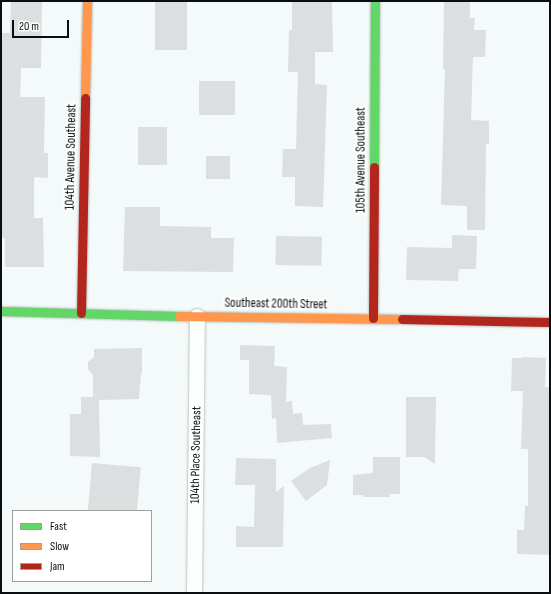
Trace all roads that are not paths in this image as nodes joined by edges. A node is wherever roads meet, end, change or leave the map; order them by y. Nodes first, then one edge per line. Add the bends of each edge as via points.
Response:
1 (87, 1) edge
2 (375, 1) edge
3 (1, 311) edge
4 (81, 312) junction
5 (197, 316) junction
6 (372, 318) junction
7 (550, 322) edge
8 (194, 593) edge

1 - 4 street, 104th Avenue Southeast
2 - 6 street, 105th Avenue Southeast
3 - 4 street, Southeast 200th Street
4 - 5 street, Southeast 200th Street
5 - 6 street, Southeast 200th Street
5 - 8 street, 104th Place Southeast
6 - 7 street, Southeast 200th Street

